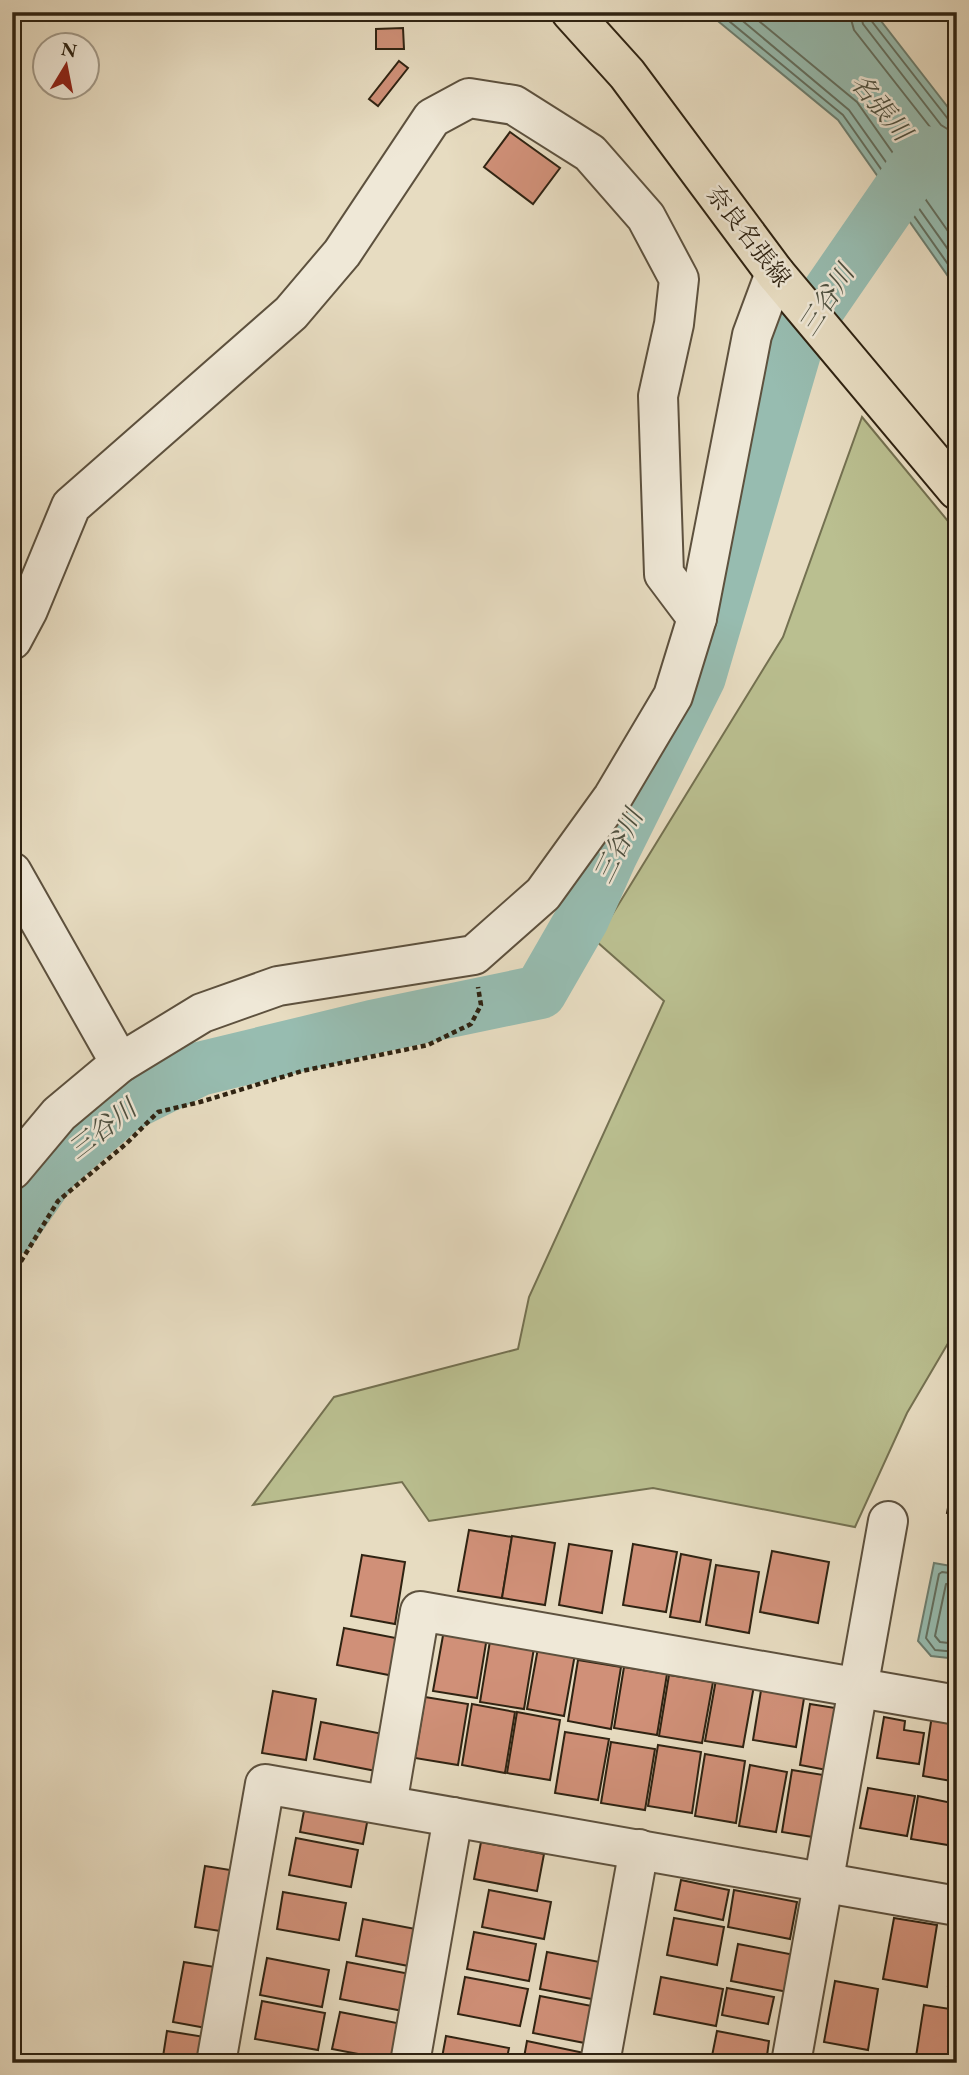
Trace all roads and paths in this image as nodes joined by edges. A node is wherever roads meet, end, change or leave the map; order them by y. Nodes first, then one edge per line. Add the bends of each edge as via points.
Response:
1 (571, 12) edge
2 (785, 284) junction
3 (957, 489) edge
4 (697, 618) junction
5 (12, 640) edge
6 (12, 872) edge
7 (481, 1005) dead end
8 (120, 1063) junction
9 (12, 1170) edge
10 (12, 1276) edge
11 (887, 1521) dead end
12 (858, 1688) junction
13 (957, 1705) edge
14 (387, 1805) junction
15 (453, 1817) junction
16 (639, 1849) junction
17 (824, 1883) junction
18 (957, 1906) edge
19 (216, 2063) edge
20 (410, 2063) edge
21 (600, 2063) edge
22 (791, 2063) edge

1 - 2 main road, 奈良名張線 via 628,75
2 - 3 main road, 奈良名張線
2 - 4 street via 752,335
4 - 5 street via 664,574 658,396 679,279 646,217 590,153 514,106 469,98 432,118 342,253 291,313 71,506
4 - 8 street via 673,696 613,797 543,894 474,955 278,986 202,1013
6 - 8 street
7 - 10 path via 471,1024 428,1045 302,1071 158,1112 58,1201
8 - 9 street via 59,1114
11 - 12 street
12 - 13 street
12 - 14 street via 420,1611
12 - 17 street
14 - 15 street
14 - 19 street via 265,1784
15 - 16 street
15 - 20 street
16 - 17 street
16 - 21 street
17 - 18 street
17 - 22 street

